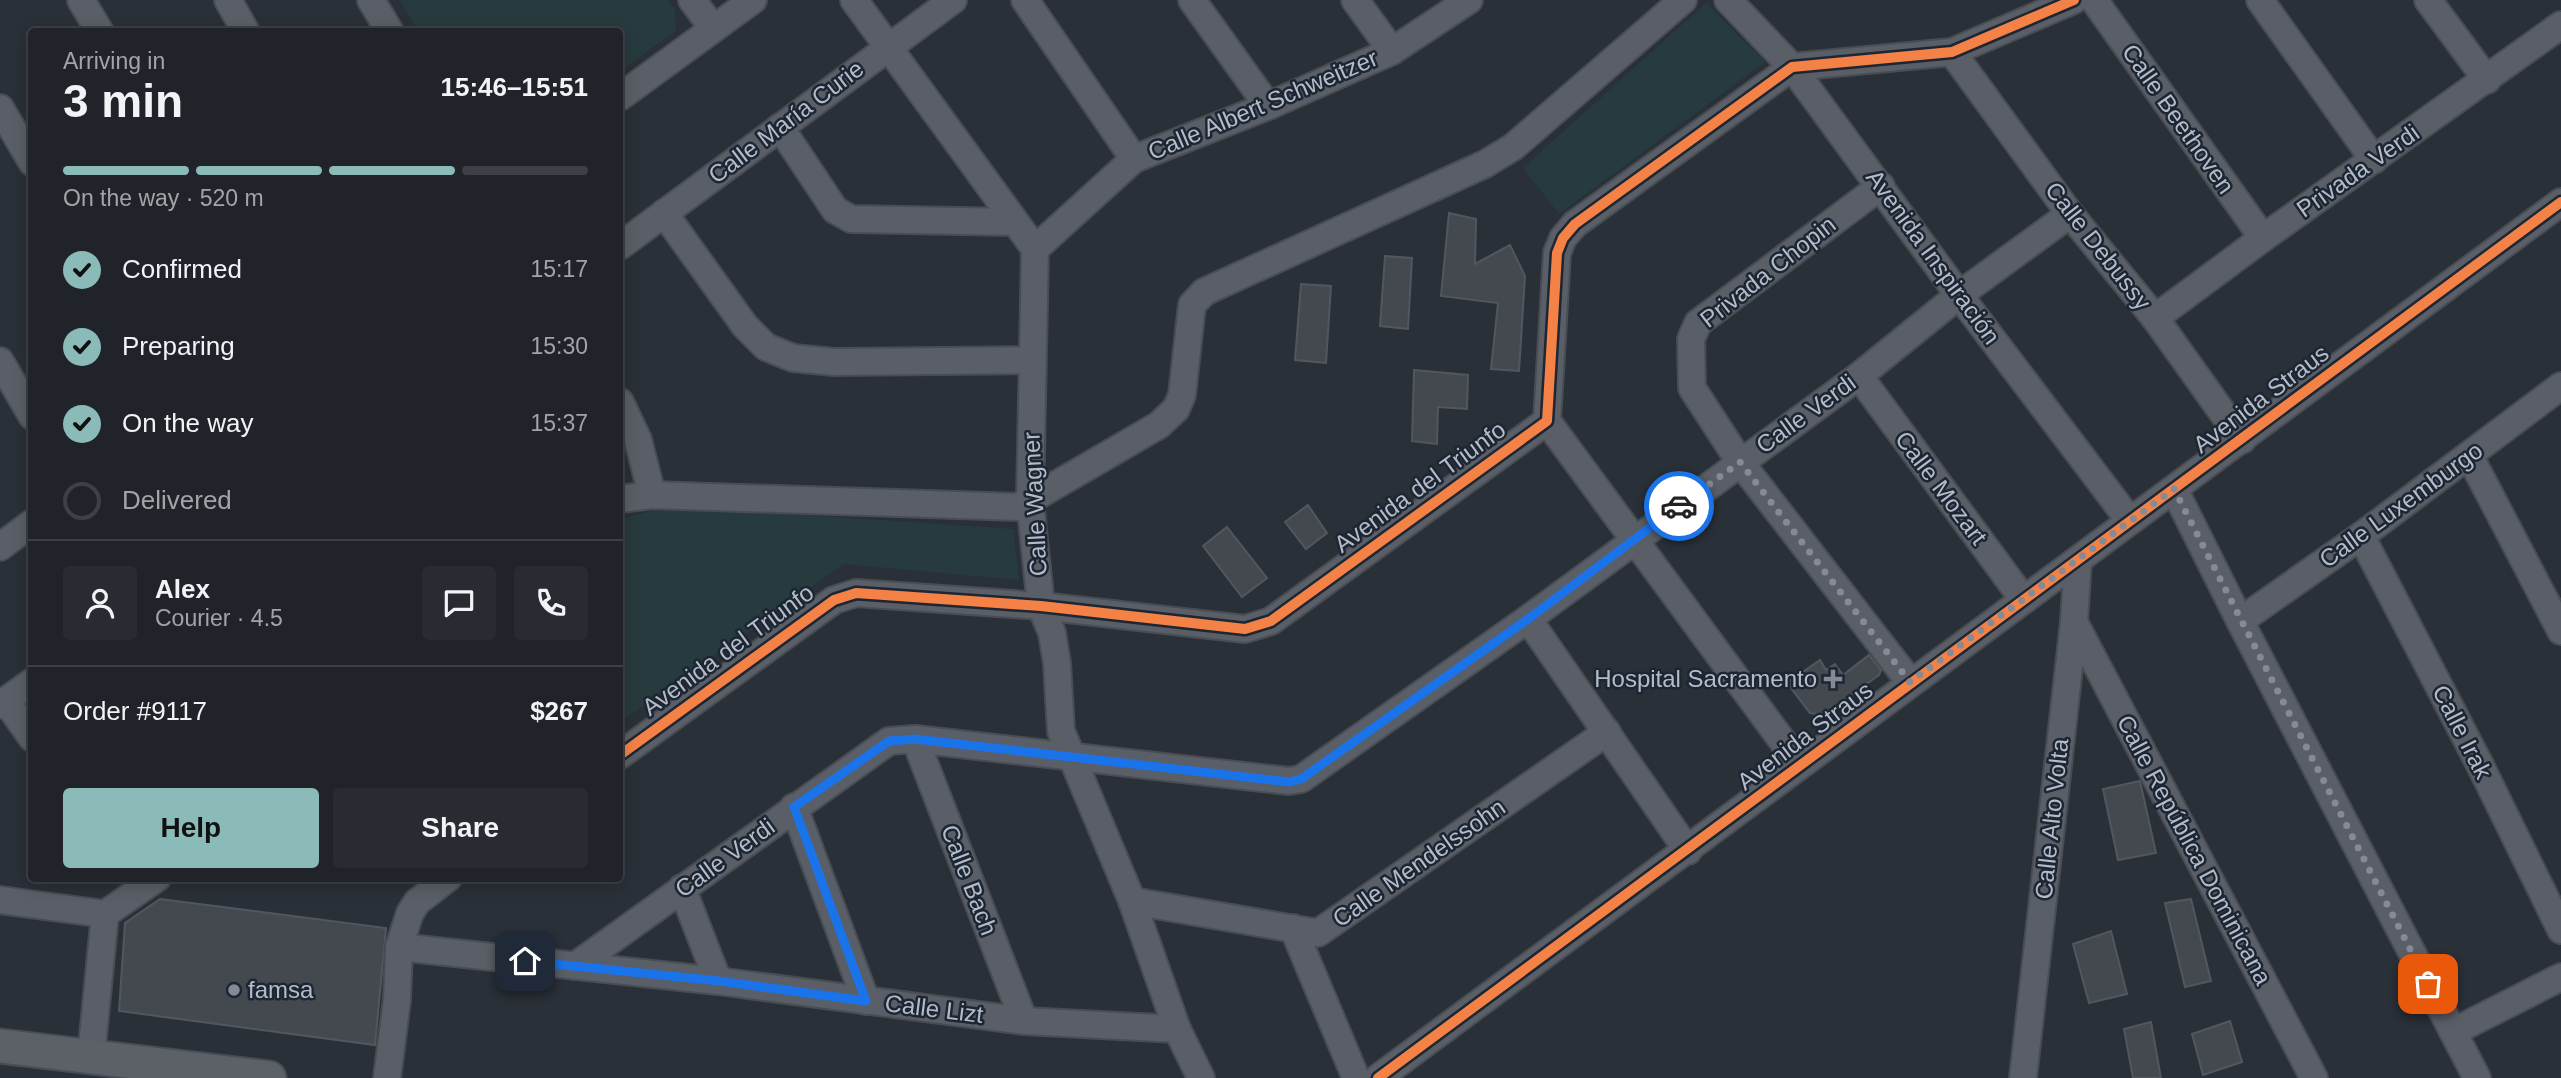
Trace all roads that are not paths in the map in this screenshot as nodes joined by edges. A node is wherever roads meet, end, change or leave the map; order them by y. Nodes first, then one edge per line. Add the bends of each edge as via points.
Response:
1 (81, 0) edge
2 (228, 0) edge
3 (371, 0) edge
4 (692, 0) edge
5 (753, 0) edge
6 (854, 0) edge
7 (953, 0) edge
8 (1025, 0) edge
9 (1192, 0) edge
10 (1355, 0) edge
11 (1469, 0) edge
12 (1683, 0) edge
13 (1728, 0) edge
14 (2074, 0) edge
15 (2094, 0) edge
16 (2260, 0) edge
17 (2428, 0) edge
18 (2561, 26) edge
19 (98, 28) edge
20 (244, 28) edge
21 (388, 28) edge
22 (713, 28) junction
23 (888, 46) junction
24 (1392, 51) junction
25 (1952, 52) junction
26 (1792, 67) junction
27 (2487, 80) junction
28 (623, 95) edge
29 (1268, 106) junction
30 (0, 108) edge
31 (780, 127) junction
32 (28, 155) edge
33 (1134, 159) junction
34 (2374, 160) junction
35 (1881, 186) junction
36 (2561, 202) edge
37 (664, 213) junction
38 (2070, 214) junction
39 (1014, 222) junction
40 (2263, 239) junction
41 (623, 244) edge
42 (1035, 249) junction
43 (1959, 295) junction
44 (2155, 318) junction
45 (1031, 360) junction
46 (0, 361) edge
47 (1859, 376) junction
48 (2561, 386) edge
49 (623, 408) edge
50 (28, 409) edge
51 (1547, 421) junction
52 (2242, 440) junction
53 (2469, 455) junction
54 (1740, 462) junction
55 (2174, 489) junction
56 (652, 495) junction
57 (623, 499) edge
58 (1030, 500) junction
59 (2130, 521) junction
60 (28, 526) edge
61 (2361, 536) junction
62 (1633, 540) junction
63 (0, 547) edge
64 (2078, 560) junction
65 (2024, 600) junction
66 (1041, 606) junction
67 (1528, 619) junction
68 (2240, 621) junction
69 (2074, 622) junction
70 (2561, 631) edge
71 (1910, 682) junction
72 (28, 685) edge
73 (3, 703) edge
74 (1607, 732) junction
75 (28, 733) edge
76 (915, 739) junction
77 (623, 753) edge
78 (1072, 757) junction
79 (1800, 765) junction
80 (794, 807) junction
81 (1688, 851) junction
82 (443, 882) edge
83 (141, 883) edge
84 (682, 888) junction
85 (0, 900) edge
86 (1132, 901) junction
87 (105, 915) junction
88 (1293, 928) junction
89 (2561, 930) edge
90 (399, 947) junction
91 (575, 966) junction
92 (2561, 977) edge
93 (719, 981) junction
94 (866, 1001) junction
95 (1024, 1021) junction
96 (1177, 1029) junction
97 (2453, 1032) junction
98 (0, 1046) edge
99 (91, 1056) junction
100 (0, 1060) edge
101 (269, 1078) edge
102 (387, 1078) edge
103 (1201, 1078) edge
104 (1356, 1078) edge
105 (1378, 1078) edge
106 (2023, 1078) edge
107 (2314, 1078) edge
108 (2477, 1078) edge

1 - 19 street
2 - 20 street
3 - 21 street
4 - 22 street
5 - 22 street
6 - 23 street
7 - 23 street, Calle María Curie
8 - 33 street
9 - 29 street
10 - 24 street
11 - 24 street, Calle Albert Schweitzer
12 - 58 street via 1513,147 1204,292 1192,305 1182,395 1176,410 1159,425
13 - 26 street, Avenida Inspiración
14 - 25 street
15 - 40 street, Calle Beethoven
16 - 34 street
17 - 27 street
18 - 27 street, Privada Verdi
22 - 28 street
23 - 31 street, Calle María Curie
23 - 39 street
24 - 29 street, Calle Albert Schweitzer
25 - 26 street
25 - 38 street, Calle Debussy
26 - 35 street, Avenida Inspiración
26 - 51 street via 1575,224 1563,238 1557,253
27 - 34 street, Privada Verdi
29 - 33 street, Calle Albert Schweitzer
30 - 32 street
31 - 37 street, Calle María Curie
31 - 39 street via 835,210 851,219
33 - 42 street, Calle Albert Schweitzer
34 - 40 street, Privada Verdi
35 - 43 street, Avenida Inspiración
35 - 54 street, Privada Chopin via 1693,331 1692,388
36 - 52 street, Avenida Straus
37 - 41 street, Calle María Curie
37 - 45 street via 745,326 766,346 793,358 834,362
38 - 43 street, Calle Verdi
38 - 44 street, Calle Debussy
39 - 42 street
40 - 44 street, Privada Verdi
42 - 45 street, Calle Wagner
43 - 47 street, Calle Verdi
43 - 59 street, Avenida Inspiración
44 - 52 street, Calle Debussy
45 - 58 street, Calle Wagner
46 - 50 street
47 - 54 street, Calle Verdi
47 - 65 street, Calle Mozart
48 - 53 street, Calle Luxemburgo
49 - 56 street via 638,440
51 - 62 street
51 - 66 street, Avenida del Triunfo via 1257,627
52 - 55 street, Avenida Straus
53 - 61 street, Calle Luxemburgo
53 - 70 street
54 - 62 street, Calle Verdi
54 - 71 street, Privada Chopin
55 - 59 street, Avenida Straus
55 - 68 street
56 - 57 street
56 - 58 street via 1018,508
58 - 66 street, Calle Wagner
59 - 64 street, Avenida Straus
60 - 63 street
61 - 68 street, Calle Luxemburgo
61 - 89 street, Calle Irak
62 - 67 street, Calle Verdi
62 - 79 street
64 - 65 street, Avenida Straus
64 - 69 street, Calle Alto Volta
65 - 71 street, Avenida Straus
66 - 77 street, Avenida del Triunfo via 856,593 834,600
66 - 78 street, Calle Wagner via 1057,663 1061,731
67 - 74 street
67 - 78 street, Calle Verdi via 1301,779 1289,782
68 - 97 street
69 - 106 street, Calle Alto Volta
69 - 107 street, Calle República Dominicana
71 - 79 street, Avenida Straus
72 - 73 street
73 - 75 street
74 - 81 street
74 - 88 street, Calle Mendelssohn via 1318,933
76 - 78 street, Calle Verdi
76 - 80 street, Calle Verdi via 889,741
76 - 95 street, Calle Bach
78 - 86 street, Calle Wagner
79 - 81 street, Avenida Straus
80 - 84 street, Calle Verdi
80 - 94 street
81 - 105 street, Avenida Straus
82 - 90 street via 417,902
83 - 87 street
84 - 91 street, Calle Verdi
84 - 93 street
85 - 87 street
86 - 88 street, Calle Mendelssohn
86 - 96 street, Calle Wagner
87 - 99 street
88 - 104 street
90 - 91 street, Calle Lizt
90 - 102 street
91 - 93 street, Calle Lizt
92 - 97 street
93 - 94 street, Calle Lizt
94 - 95 street, Calle Lizt
95 - 96 street, Calle Lizt
96 - 103 street, Calle Wagner
97 - 108 street
98 - 99 main road
99 - 100 main road
99 - 101 main road

